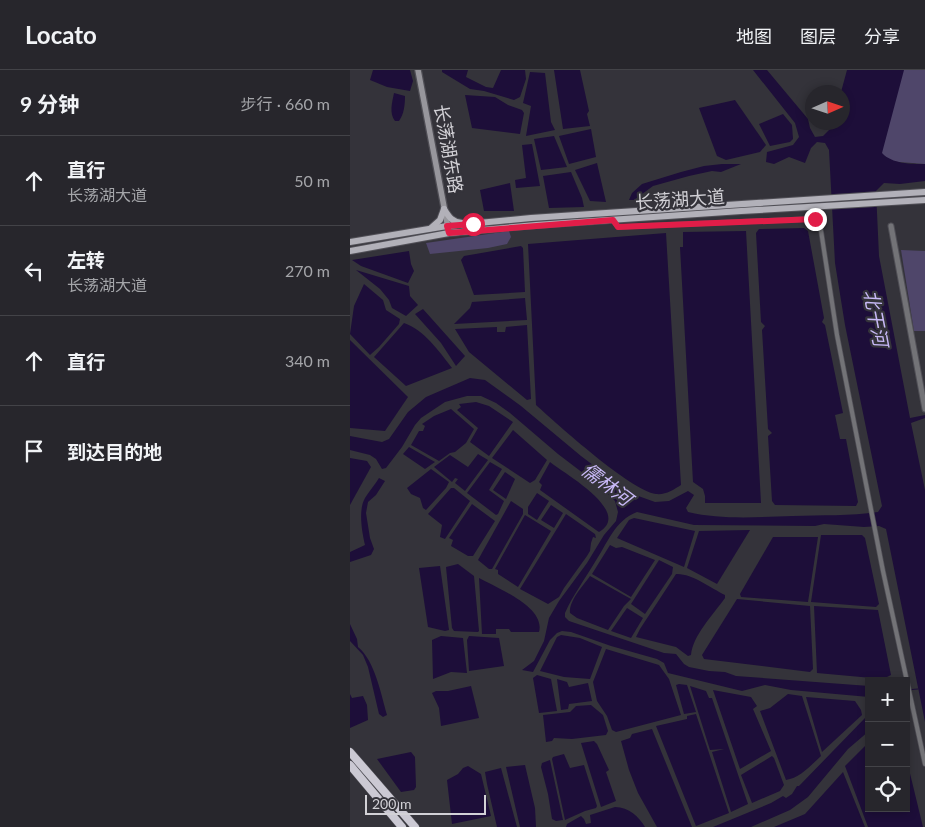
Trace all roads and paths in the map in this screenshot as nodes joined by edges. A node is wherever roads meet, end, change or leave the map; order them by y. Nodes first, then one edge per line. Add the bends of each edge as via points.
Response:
1 (418, 70) edge
2 (925, 192) edge
3 (886, 199) junction
4 (925, 200) edge
5 (822, 202) junction
6 (444, 209) junction
7 (613, 220) junction
8 (473, 224) junction
9 (891, 226) dead end
10 (430, 229) junction
11 (448, 230) junction
12 (350, 242) edge
13 (350, 251) edge
14 (925, 409) edge
15 (350, 752) edge
16 (925, 764) edge
17 (350, 765) edge
18 (402, 827) edge
19 (415, 827) edge

1 - 6 main road, 长荡湖东路
2 - 3 main road, 长荡湖大道
3 - 4 main road, 长荡湖大道
3 - 5 main road, 长荡湖大道
5 - 7 main road, 长荡湖大道
5 - 8 main road, 长荡湖大道 via 744,203
6 - 8 main road via 456,222
6 - 10 main road via 440,220
6 - 11 main road, 长荡湖东路
7 - 11 main road, 长荡湖大道
7 - 16 street via 618,227 808,218 820,224 837,335
8 - 11 main road, 长荡湖大道
9 - 14 street
10 - 11 main road, 长荡湖大道
10 - 12 main road, 长荡湖大道
11 - 13 main road, 长荡湖大道
15 - 19 highway
17 - 18 highway

